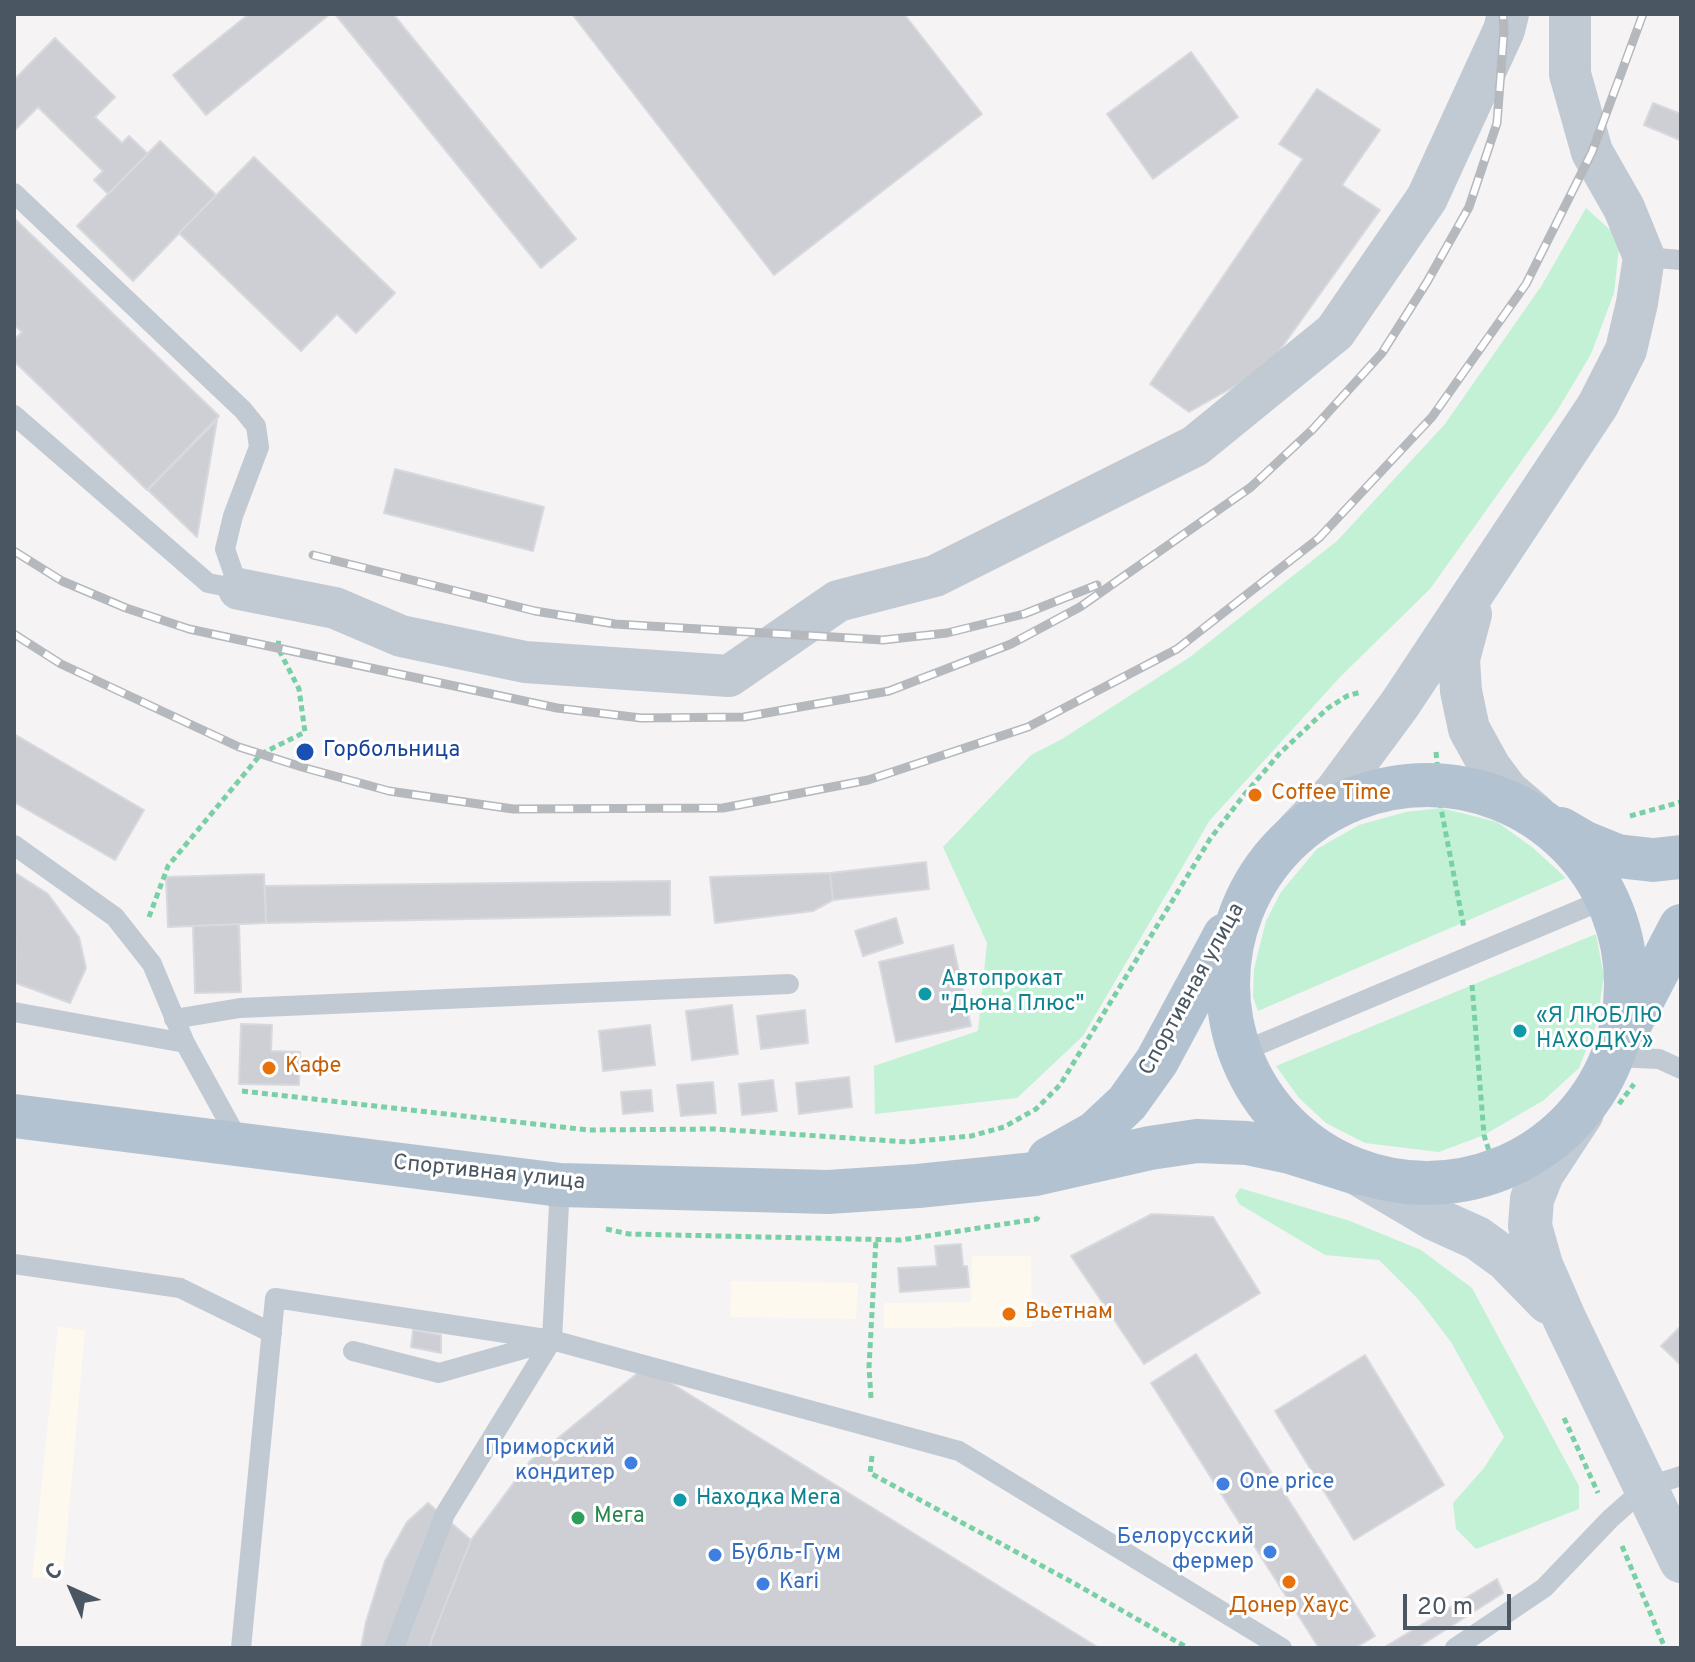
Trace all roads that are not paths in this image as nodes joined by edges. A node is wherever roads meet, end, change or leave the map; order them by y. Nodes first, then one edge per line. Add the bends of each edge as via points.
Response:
1 (1508, 14) edge
2 (1570, 14) edge
3 (14, 193) edge
4 (1663, 259) edge
5 (14, 415) edge
6 (1494, 566) junction
7 (239, 589) junction
8 (1535, 814) junction
9 (1297, 831) junction
10 (14, 845) edge
11 (1681, 857) edge
12 (1252, 884) junction
13 (1603, 900) junction
14 (1681, 926) edge
15 (789, 984) dead end
16 (14, 1012) edge
17 (174, 1019) junction
18 (185, 1043) junction
19 (1239, 1053) junction
20 (1615, 1057) junction
21 (1681, 1069) edge
22 (1582, 1113) junction
23 (14, 1116) edge
24 (241, 1145) junction
25 (1357, 1173) junction
26 (966, 1181) junction
27 (560, 1202) junction
28 (14, 1264) edge
29 (1565, 1320) junction
30 (272, 1333) junction
31 (552, 1340) junction
32 (353, 1351) dead end
33 (1664, 1481) edge
34 (1681, 1561) edge
35 (241, 1648) edge
36 (394, 1648) edge
37 (1282, 1648) edge
38 (1455, 1648) edge

1 - 7 street via 1427,198 1335,332 1195,446 935,576 838,601 729,676 525,662 401,636 335,608
2 - 4 street via 1570,74 1592,152 1624,208
3 - 7 lane via 256,426 259,447 225,549
4 - 6 street via 1637,303 1626,350 1598,405
5 - 7 lane via 208,583
6 - 8 street via 1470,615 1459,659 1461,691 1469,729 1490,767
6 - 9 street via 1335,792
8 - 9 main road via 1484,791 1421,783 1361,795
8 - 11 main road via 1617,856
8 - 13 main road via 1577,850
9 - 12 main road
10 - 17 lane via 115,917 152,964
12 - 19 main road via 1230,942 1226,999
12 - 26 main road, Спортивная улица via 1157,1061 1127,1103 1095,1133 1055,1157
13 - 19 lane
13 - 20 main road via 1626,956 1627,1007
14 - 20 main road
15 - 17 lane via 240,1008
16 - 18 lane
17 - 18 lane
18 - 24 lane
19 - 25 main road via 1267,1107 1306,1145
20 - 21 lane via 1659,1059
20 - 22 main road
22 - 25 main road via 1532,1156 1495,1172 1415,1185
22 - 29 main road, Спортивная улица via 1555,1151 1532,1199 1530,1226
23 - 24 main road, Спортивная улица
24 - 27 main road, Спортивная улица
25 - 26 main road, Спортивная улица via 1247,1143 1197,1141 1035,1174
25 - 29 main road, Спортивная улица via 1477,1238 1506,1259
26 - 27 main road, Спортивная улица
27 - 31 lane
28 - 30 lane via 180,1288
29 - 33 main road, Спортивная улица
30 - 31 lane via 275,1298
30 - 35 lane
31 - 32 lane via 439,1373
31 - 36 lane via 445,1514
31 - 37 lane via 959,1451
33 - 34 main road, Спортивная улица
33 - 38 lane via 1610,1519 1544,1588

